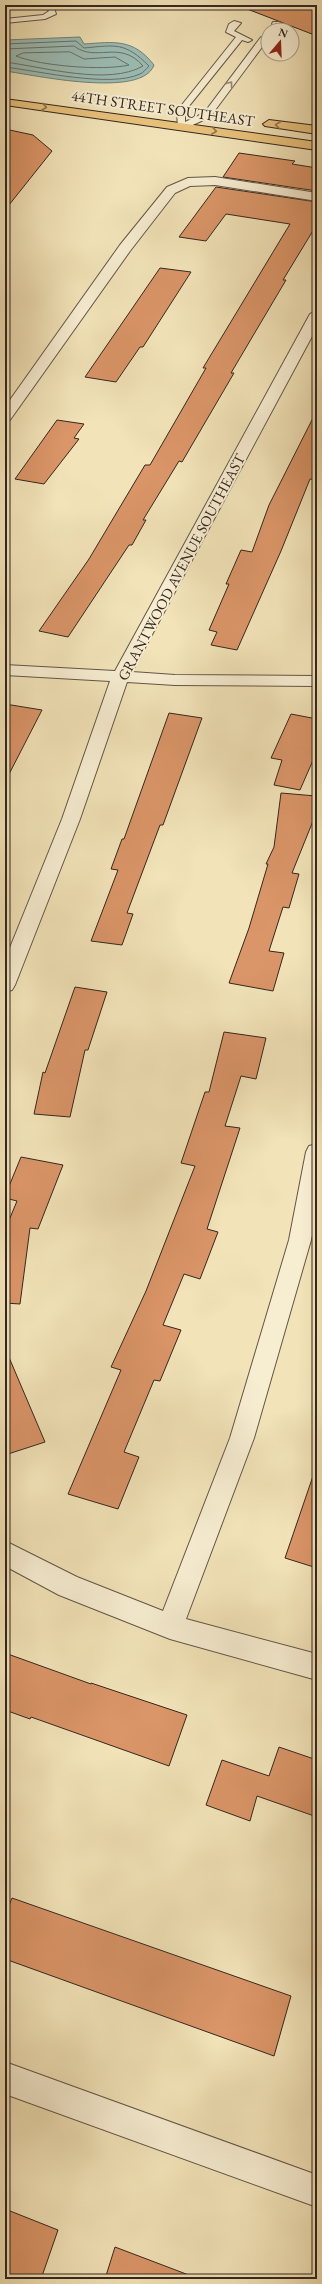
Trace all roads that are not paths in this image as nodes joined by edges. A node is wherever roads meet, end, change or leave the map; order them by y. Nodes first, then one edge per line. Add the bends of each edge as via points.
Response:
1 (49, 5) edge
2 (5, 20) edge
3 (236, 23) dead end
4 (240, 37) junction
5 (260, 39) edge
6 (260, 47) edge
7 (5, 102) edge
8 (166, 109) dead end
9 (181, 112) junction
10 (207, 115) junction
11 (222, 117) dead end
12 (254, 122) dead end
13 (180, 127) junction
14 (317, 130) edge
15 (317, 146) edge
16 (317, 197) edge
17 (317, 314) edge
18 (5, 417) edge
19 (5, 670) edge
20 (121, 676) junction
21 (317, 681) edge
22 (5, 985) edge
23 (317, 1152) edge
24 (5, 1553) edge
25 (170, 1627) junction
26 (317, 1667) edge
27 (5, 2078) edge
28 (317, 2191) edge

1 - 2 lane via 53,12 45,17
3 - 4 lane via 229,29
4 - 5 lane
4 - 9 lane
10 -> 6 lane
7 -> 13 main road, 44TH STREET SOUTHEAST
8 - 9 main road, 44TH STREET SOUTHEAST
9 - 10 main road, 44TH STREET SOUTHEAST
9 - 13 lane
10 - 11 main road, 44TH STREET SOUTHEAST
10 - 13 lane
14 -> 12 main road, 44TH STREET SOUTHEAST
13 -> 15 main road, 44TH STREET SOUTHEAST
16 - 18 street via 215,181 188,182 171,190 125,248
17 - 20 street, GRANTWOOD AVENUE SOUTHEAST
19 - 20 street
20 - 21 street via 238,682
20 - 22 street, GRANTWOOD AVENUE SOUTHEAST via 71,819
23 - 25 street via 300,1240 242,1438
24 - 25 street via 68,1586
25 - 26 street
27 - 28 street

